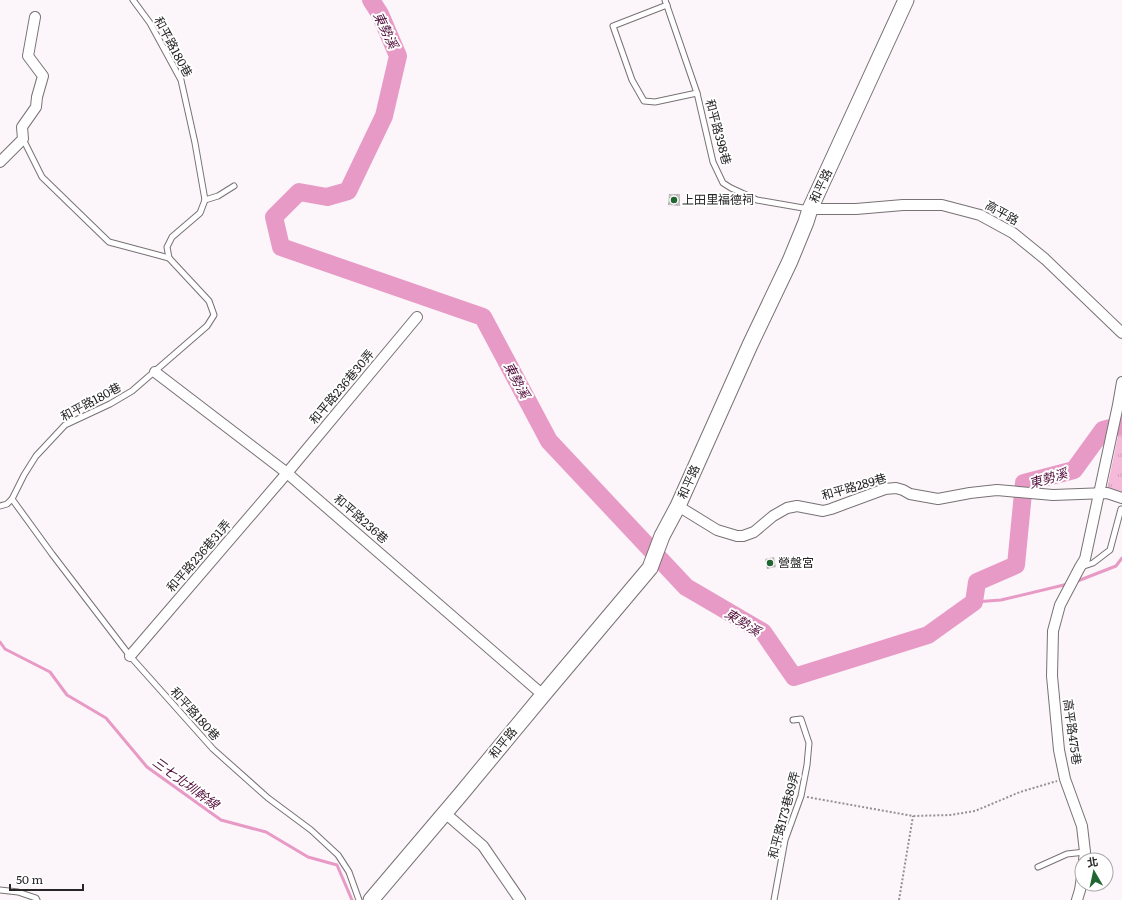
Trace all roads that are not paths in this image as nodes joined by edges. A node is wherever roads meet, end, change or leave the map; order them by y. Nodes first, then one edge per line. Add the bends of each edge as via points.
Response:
1 (133, 0) edge
2 (906, 0) edge
3 (666, 2) edge
4 (35, 17) dead end
5 (697, 93) junction
6 (23, 139) junction
7 (0, 162) edge
8 (234, 186) dead end
9 (205, 200) junction
10 (810, 209) junction
11 (169, 258) junction
12 (417, 317) dead end
13 (1122, 333) edge
14 (155, 372) junction
15 (1122, 382) edge
16 (288, 473) junction
17 (1099, 493) junction
18 (1122, 498) edge
19 (12, 499) junction
20 (0, 506) edge
21 (678, 506) junction
22 (1121, 509) dead end
23 (1080, 568) junction
24 (130, 656) junction
25 (543, 695) junction
26 (793, 720) dead end
27 (445, 813) junction
28 (1085, 852) edge
29 (1074, 855) edge
30 (1038, 867) dead end
31 (0, 890) edge
32 (37, 900) edge
33 (359, 900) edge
34 (371, 900) edge
35 (520, 900) edge
36 (774, 900) edge

1 - 9 lane, 和平路180巷 via 150,23 181,80
2 - 10 street, 和平路
3 - 5 lane, 和平路398巷
3 - 5 lane via 612,26 632,80 644,101 655,102
4 - 6 street via 28,56 43,76 36,107 22,127
5 - 10 lane, 和平路398巷 via 713,162 723,183 757,200
6 - 7 street
6 - 11 lane via 42,177 109,242
8 - 9 lane via 218,196
9 - 11 lane via 200,213 172,237 167,247
10 - 13 street, 高平路 via 942,205 980,215 1013,233 1045,259
10 - 21 street, 和平路 via 790,261
11 - 14 lane, 和平路180巷 via 210,301 214,315 207,326
12 - 16 street, 和平路236巷30弄
14 - 16 street, 和平路236巷
14 - 19 lane, 和平路180巷 via 132,391 110,404 65,425 36,456
15 - 17 street
16 - 24 street, 和平路236巷31弄
16 - 25 street, 和平路236巷
17 - 18 street, 和平路289巷
17 - 21 street, 和平路289巷 via 1054,495 996,490 938,499 910,494 896,488 885,489 823,511 797,506 787,508 754,532 742,536 717,530
17 - 23 street via 1085,559
19 - 20 lane
19 - 24 lane, 和平路180巷
21 - 25 street, 和平路 via 662,536 650,568
22 - 23 lane via 1110,550 1093,563
23 - 28 street, 高平路475巷 via 1060,605 1053,631 1052,676 1060,750 1066,779 1082,826
24 - 33 lane, 和平路180巷 via 213,749 338,855 349,872
25 - 27 street, 和平路
26 - 36 lane, 和平路173巷89弄 via 802,719 809,743 807,765 801,796 785,840
27 - 34 street, 和平路
27 - 35 street via 483,846
29 - 30 lane via 1067,854
31 - 32 lane via 18,892

